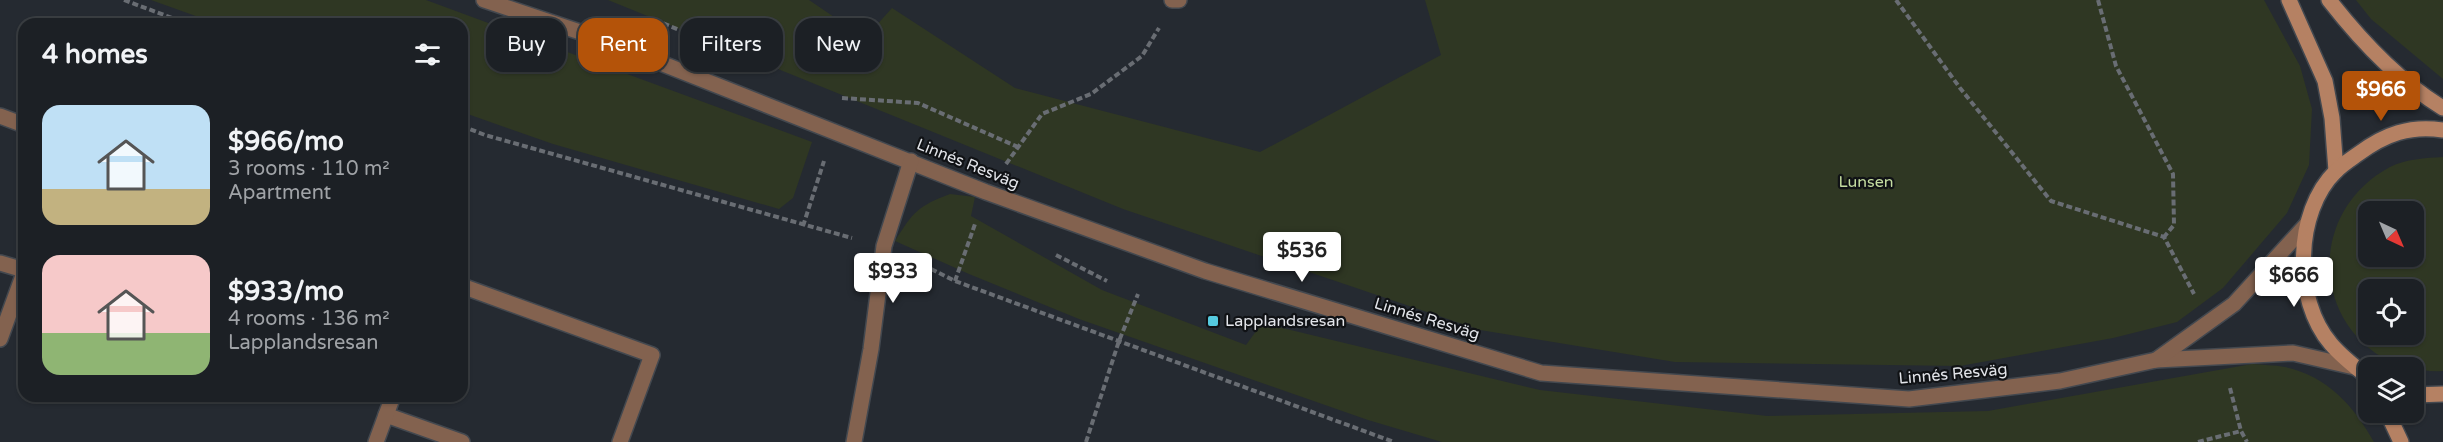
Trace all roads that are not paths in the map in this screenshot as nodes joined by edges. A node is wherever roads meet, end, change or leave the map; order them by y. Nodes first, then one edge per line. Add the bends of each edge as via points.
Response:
1 (484, 0) edge
2 (2289, 0) edge
3 (2329, 0) edge
4 (2443, 108) edge
5 (0, 116) edge
6 (18, 123) edge
7 (2443, 130) edge
8 (911, 161) junction
9 (2336, 171) junction
10 (2307, 224) junction
11 (0, 262) edge
12 (18, 269) edge
13 (18, 288) edge
14 (468, 288) edge
15 (0, 339) edge
16 (2156, 360) junction
17 (2354, 367) junction
18 (2358, 370) edge
19 (2443, 394) edge
20 (2424, 395) edge
21 (391, 402) edge
22 (386, 415) junction
23 (2392, 423) edge
24 (376, 442) edge
25 (462, 442) edge
26 (620, 442) edge
27 (854, 442) edge
28 (2401, 442) edge

1 - 8 street, Linnés Resväg via 595,37
2 - 9 main road via 2325,81
3 - 4 main road via 2396,72
5 - 6 street
7 - 9 main road via 2422,127 2377,140
8 - 16 street, Linnés Resväg via 1205,272 1540,373 1908,399 2060,381
8 - 27 street via 884,246
9 - 10 main road via 2323,188
10 - 16 street, Linnés Resväg via 2234,304
10 - 17 main road via 2303,271 2312,312 2330,343
11 - 12 street
13 - 15 street
14 - 26 street via 652,355
16 - 17 street, Linnés Resväg via 2293,353
17 - 18 main road
19 - 20 main road
21 - 22 street
22 - 24 street
22 - 25 street
23 - 28 main road

